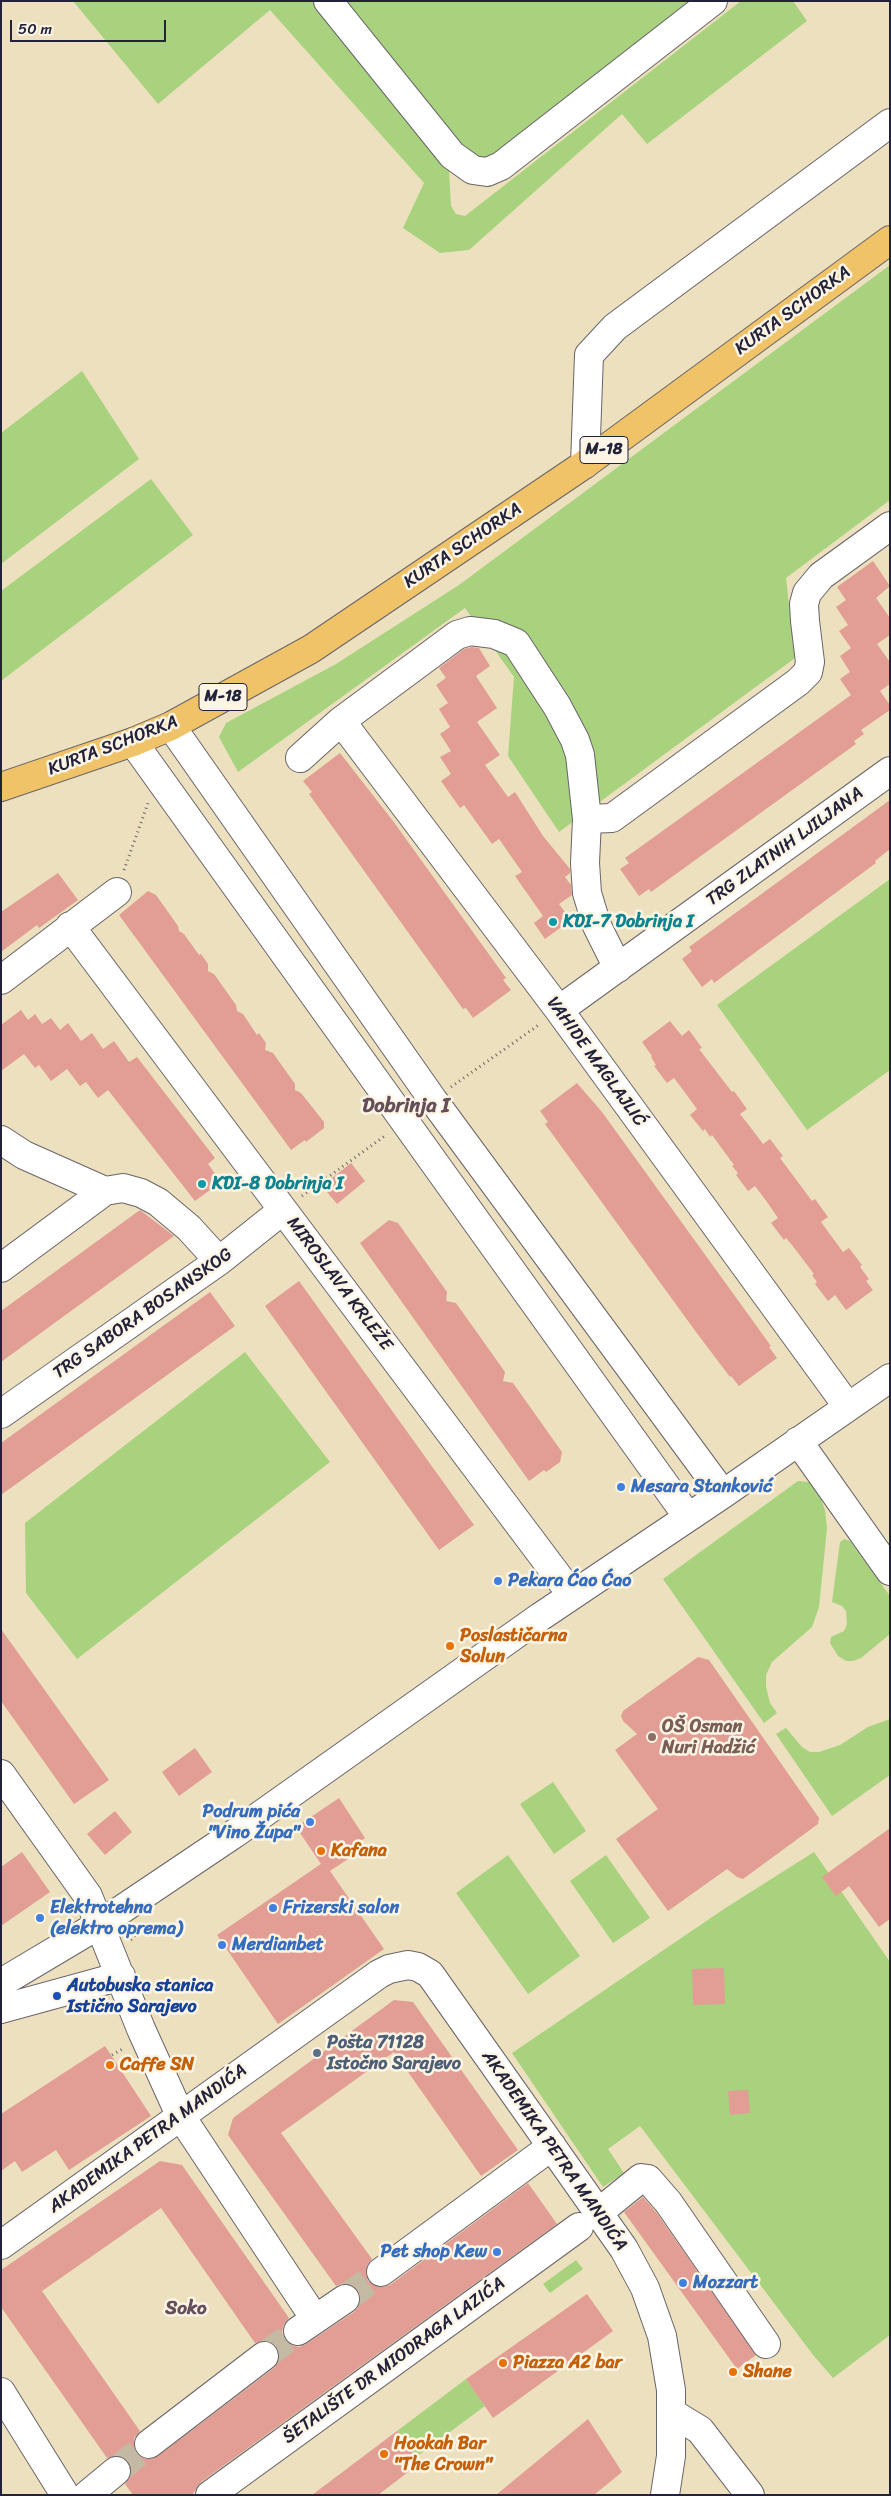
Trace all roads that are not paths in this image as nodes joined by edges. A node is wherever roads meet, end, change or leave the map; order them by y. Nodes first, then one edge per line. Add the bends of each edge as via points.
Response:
1 (328, 1) edge
2 (713, 1) edge
3 (890, 123) edge
4 (890, 240) edge
5 (585, 464) junction
6 (890, 526) edge
7 (341, 721) junction
8 (171, 726) junction
9 (133, 742) junction
10 (300, 758) dead end
11 (890, 771) edge
12 (1, 787) edge
13 (587, 819) junction
14 (117, 892) road end
15 (70, 926) junction
16 (618, 968) junction
17 (1, 980) edge
18 (559, 1010) junction
19 (1, 1140) edge
20 (105, 1191) junction
21 (283, 1210) junction
22 (219, 1261) junction
23 (1, 1268) edge
24 (890, 1378) edge
25 (848, 1407) junction
26 (1, 1414) edge
27 (798, 1441) junction
28 (723, 1494) junction
29 (688, 1518) junction
30 (890, 1571) edge
31 (572, 1595) junction
32 (1, 1774) edge
33 (100, 1924) junction
34 (122, 1976) junction
35 (1, 1983) edge
36 (1, 2009) edge
37 (180, 2115) junction
38 (552, 2146) junction
39 (588, 2220) junction
40 (1, 2245) edge
41 (381, 2272) tunnel mouth
42 (345, 2299) tunnel mouth
43 (766, 2344) dead end
44 (264, 2356) tunnel mouth
45 (1, 2392) edge
46 (672, 2413) junction
47 (149, 2444) tunnel mouth
48 (116, 2471) tunnel mouth
49 (65, 2495) edge
50 (88, 2495) edge
51 (210, 2495) edge
52 (665, 2495) edge
53 (750, 2495) edge

1 - 2 street via 452,155 473,170 487,172 501,166
3 - 5 street via 615,327 589,355
4 - 5 main road, KURTA SCHORKA / M-18
5 - 8 main road, KURTA SCHORKA / M-18 via 311,649
6 - 13 street via 821,576 807,594 804,604 810,662 808,672 798,682 612,818
7 - 10 street
7 - 13 street via 457,635 470,631 504,636 525,654 575,740 584,780
7 - 18 street, VAHIDE MAGLAJLIĆ
8 - 9 main road, KURTA SCHORKA / M-18
8 - 28 street via 433,1100
9 - 12 main road, KURTA SCHORKA / M-18
9 - 29 street
11 - 16 street, TRG ZLATNIH LJILJANA
13 - 16 street via 587,893 597,926
14 - 15 street
15 - 17 street
15 - 21 street, MIROSLAVA KRLEŽE
16 - 18 street, TRG ZLATNIH LJILJANA
18 - 25 street, VAHIDE MAGLAJLIĆ
19 - 20 street via 24,1155
20 - 22 street via 123,1188 158,1202 189,1228
20 - 23 street
21 - 22 street, TRG SABORA BOSANSKOG
21 - 31 street, MIROSLAVA KRLEŽE
22 - 26 street, TRG SABORA BOSANSKOG
24 - 25 street
25 - 27 street
27 - 28 street
27 - 30 street
28 - 29 street
29 - 31 street
31 - 33 street via 234,1834
32 - 33 street via 88,1896
33 - 34 street
33 - 35 street
34 - 36 street
34 - 37 street via 141,2029
37 - 38 street, AKADEMIKA PETRA MANDIĆA via 379,1974 408,1965 430,1974
37 - 40 street, AKADEMIKA PETRA MANDIĆA
37 - 42 street via 307,2325
38 - 39 street, AKADEMIKA PETRA MANDIĆA
38 - 41 street
39 - 43 street, ŠETALIŠTE DR MIODRAGA LAZIĆA via 641,2178 648,2179 668,2202
39 - 46 street, AKADEMIKA PETRA MANDIĆA via 633,2264 655,2314 668,2365
39 - 51 street, ŠETALIŠTE DR MIODRAGA LAZIĆA
44 - 47 street
45 - 49 street
46 - 52 street, AKADEMIKA PETRA MANDIĆA via 671,2456
46 - 53 street via 700,2430
48 - 50 street

